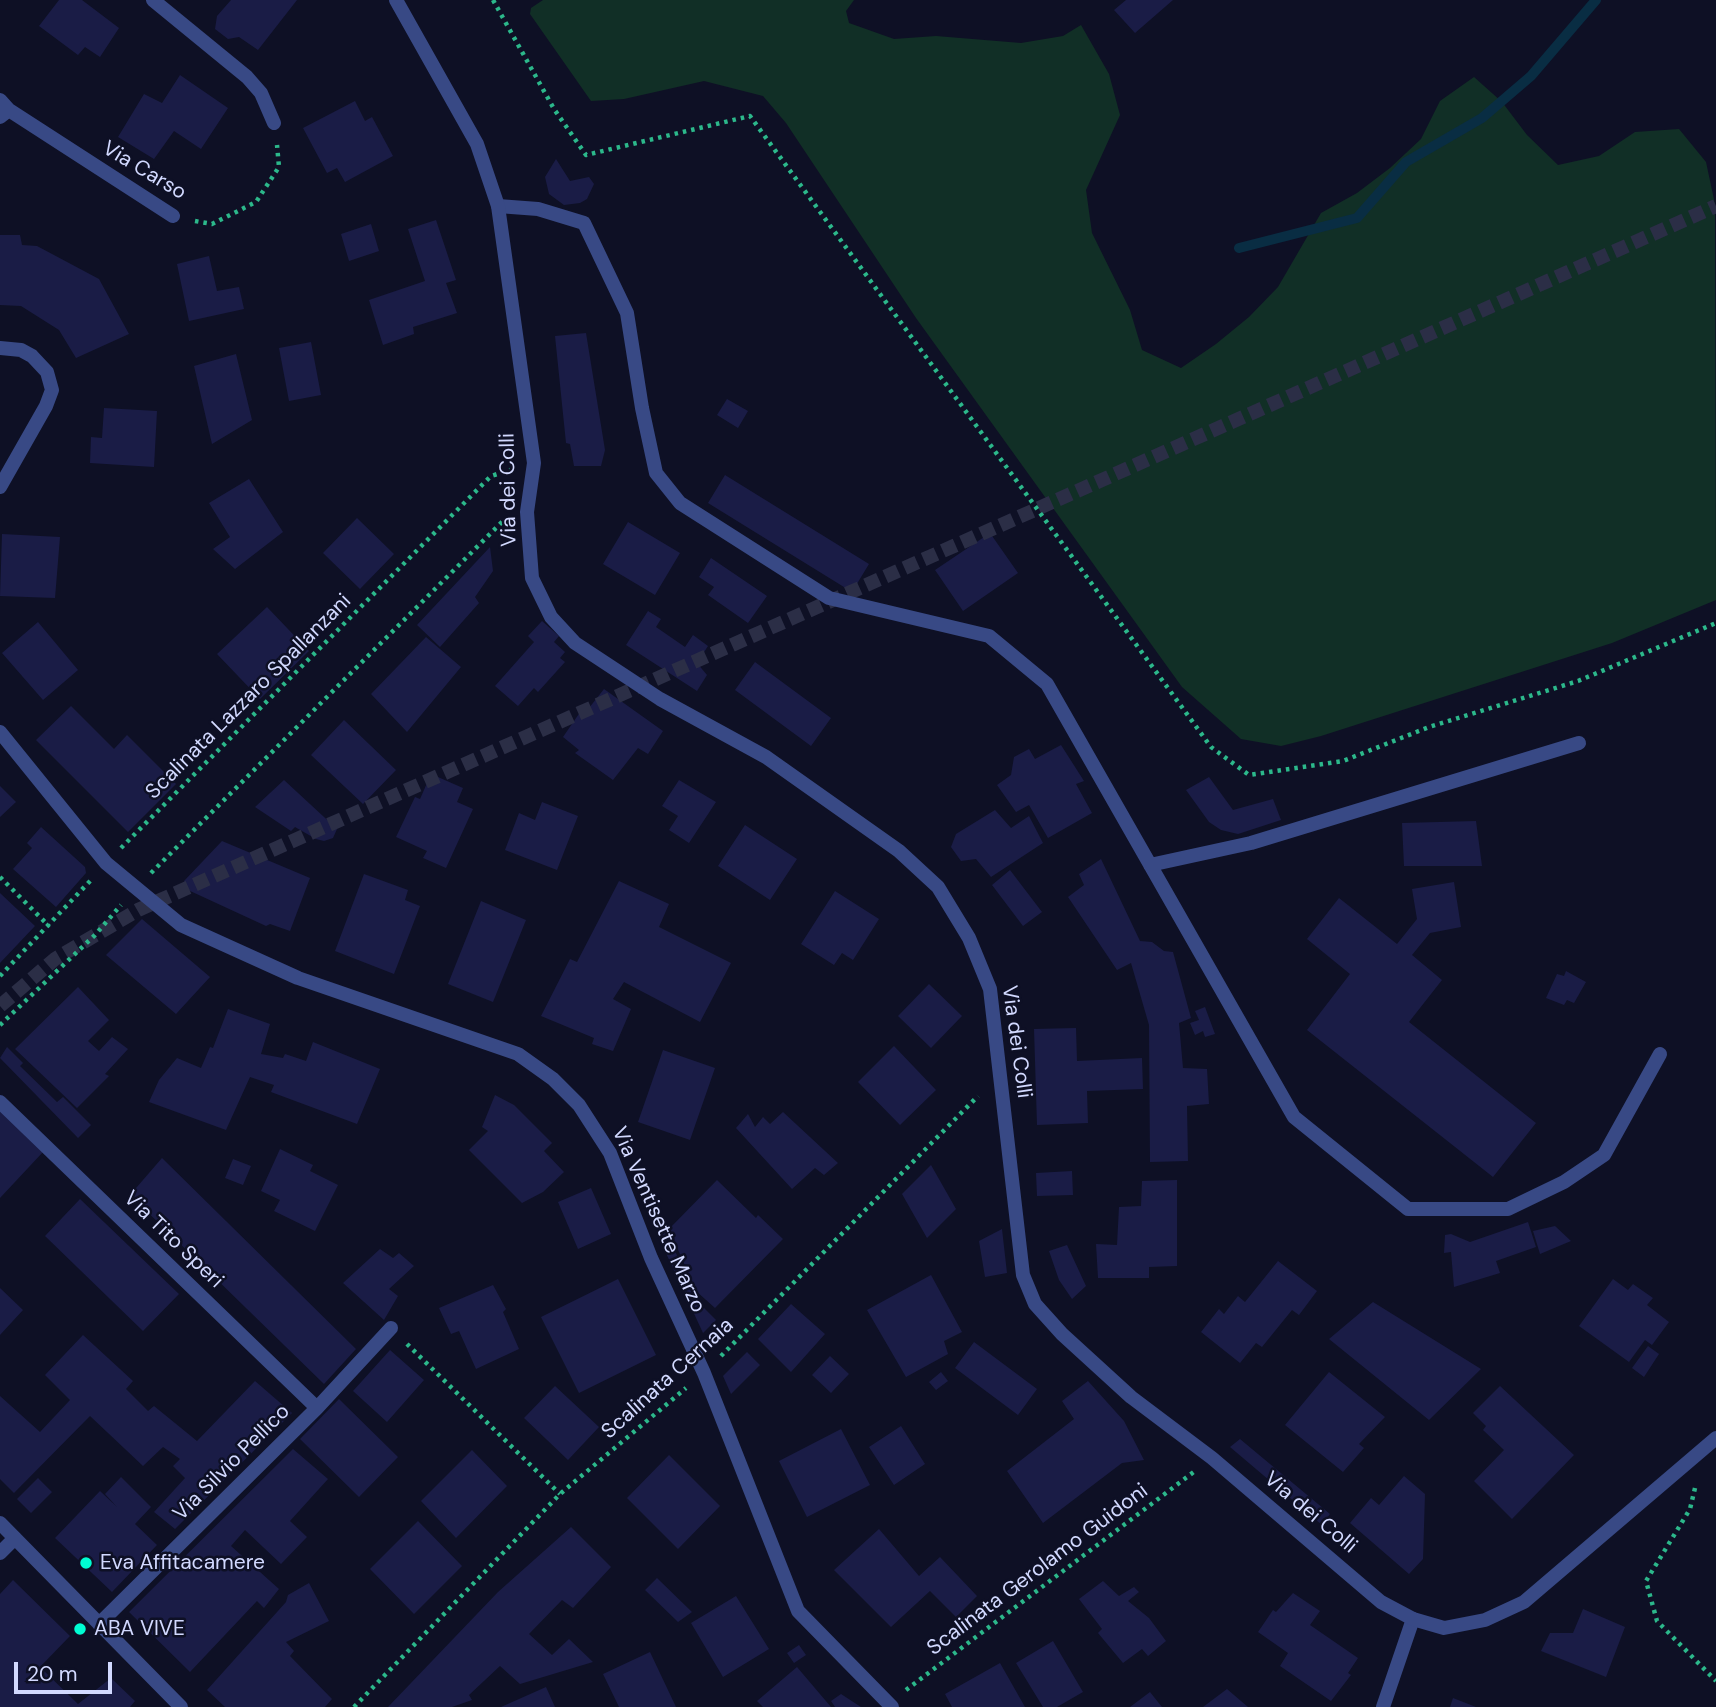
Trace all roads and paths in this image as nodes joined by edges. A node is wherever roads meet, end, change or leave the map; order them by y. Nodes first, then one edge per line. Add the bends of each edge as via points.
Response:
1 (153, 0) edge
2 (396, 0) edge
3 (493, 0) edge
4 (3, 109) edge
5 (274, 123) joint
6 (498, 206) junction
7 (173, 216) joint
8 (0, 348) edge
9 (534, 463) junction
10 (0, 487) edge
11 (527, 512) junction
12 (1716, 623) edge
13 (0, 732) edge
14 (1579, 743) dead end
15 (106, 863) junction
16 (1150, 865) junction
17 (0, 877) edge
18 (136, 887) junction
19 (49, 926) junction
20 (0, 976) edge
21 (0, 1025) edge
22 (1660, 1054) dead end
23 (1001, 1073) junction
24 (0, 1102) edge
25 (391, 1328) joint
26 (704, 1373) junction
27 (317, 1408) junction
28 (1716, 1438) edge
29 (1703, 1449) junction
30 (1212, 1458) junction
31 (560, 1494) junction
32 (0, 1523) edge
33 (15, 1538) junction
34 (0, 1553) edge
35 (1413, 1619) junction
36 (99, 1624) junction
37 (1716, 1681) edge
38 (890, 1705) edge
39 (181, 1707) edge
40 (354, 1707) edge
41 (1383, 1707) edge

1 - 5 street via 247,77 261,93
2 - 6 street, Via dei Colli via 477,144
3 - 12 path via 554,109 586,155 750,116 1211,747 1249,775 1343,761 1429,727 1578,681
4 - 7 street, Via Carso
5 - 7 path, Via Carso via 279,167 256,202 212,224
6 - 9 street, Via dei Colli
6 - 16 street via 538,209 584,223 627,313 656,473 680,503 829,598 989,636 1047,684
8 - 10 street via 21,349 32,356 47,372 52,390
9 - 11 street, Via dei Colli
9 - 15 path, Scalinata Lazzaro Spallanzani via 491,476
11 - 18 path via 508,516
11 - 23 street, Via dei Colli via 532,579 551,617 575,643 660,699 766,757 899,851 938,887 969,938 990,989
13 - 15 street, Via Ventisette Marzo
14 - 16 street via 1251,843
15 - 18 street, Via Ventisette Marzo
15 - 19 path, Scalinata Lazzaro Spallanzani
16 - 22 street via 1294,1117 1408,1209 1507,1209 1564,1182 1604,1155
17 - 19 path
18 - 21 path via 95,936
18 - 26 street, Via Ventisette Marzo via 181,925 298,978 519,1054 553,1079 579,1105 610,1153 651,1258
19 - 20 path, Scalinata Lazzaro Spallanzani
23 - 26 path, Scalinata Cernaia
23 - 30 street, Via dei Colli via 1023,1275 1035,1304 1131,1397
24 - 27 street, Via Tito Speri
25 - 27 street, Via Silvio Pellico
25 - 31 path
26 - 31 path, Scalinata Cernaia
26 - 38 street, Via Ventisette Marzo via 798,1611
27 - 36 street, Via Silvio Pellico
28 - 29 street, Via dei Colli
29 - 35 street, Via dei Colli via 1524,1602 1485,1620 1444,1628
29 - 37 path via 1690,1509 1647,1581 1657,1621
30 - 35 street, Via dei Colli via 1381,1602
30 - 38 path, Scalinata Gerolamo Guidoni
31 - 40 path, Scalinata Cernaia
32 - 33 street
33 - 34 street
33 - 36 street
35 - 41 street
36 - 39 street

